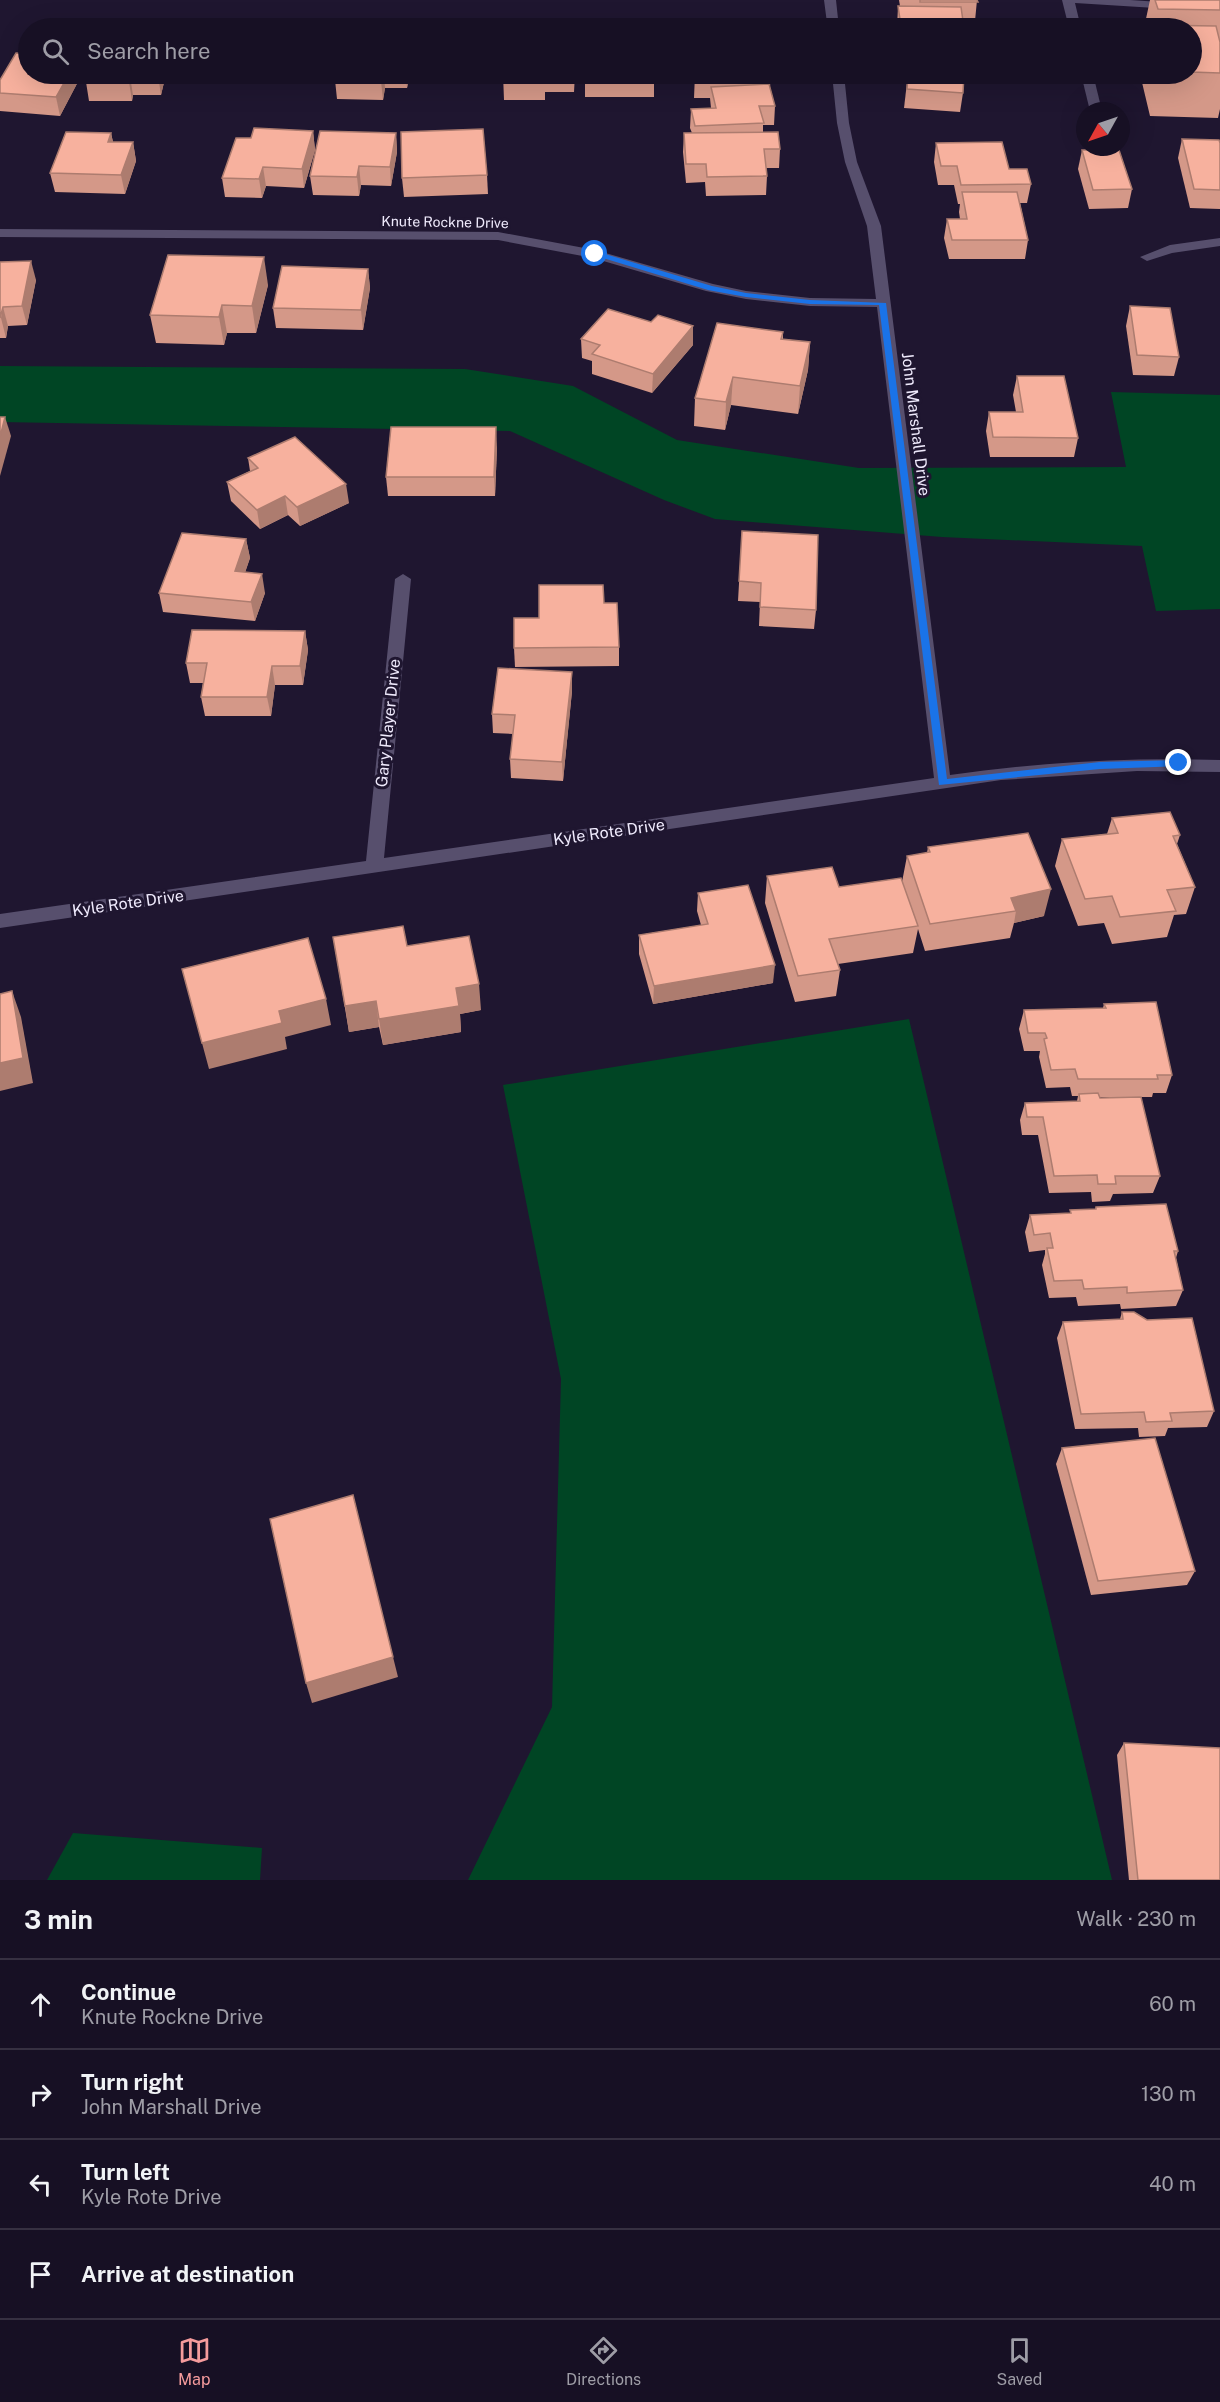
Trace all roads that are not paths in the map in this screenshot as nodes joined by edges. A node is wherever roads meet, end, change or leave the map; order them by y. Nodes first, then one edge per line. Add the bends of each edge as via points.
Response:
1 (830, 0) edge
2 (1068, 0) edge
3 (1074, 0) edge
4 (1220, 9) edge
5 (832, 18) edge
6 (1072, 18) edge
7 (839, 84) edge
8 (1089, 84) edge
9 (1094, 102) edge
10 (0, 233) edge
11 (1220, 242) edge
12 (1147, 257) dead end
13 (882, 303) junction
14 (403, 579) dead end
15 (1220, 766) edge
16 (943, 783) junction
17 (374, 867) junction
18 (0, 921) edge

1 - 5 street
2 - 6 street
3 - 4 street
7 - 13 street, John Marshall Drive via 851,162 874,226
8 - 9 street
10 - 13 street, Knute Rockne Drive via 498,236 595,254 746,295 810,302
11 - 12 street via 1170,249
13 - 16 street, John Marshall Drive
14 - 17 street, Gary Player Drive
15 - 16 street, Kyle Rote Drive via 1100,765
16 - 17 street, Kyle Rote Drive
17 - 18 street, Kyle Rote Drive

